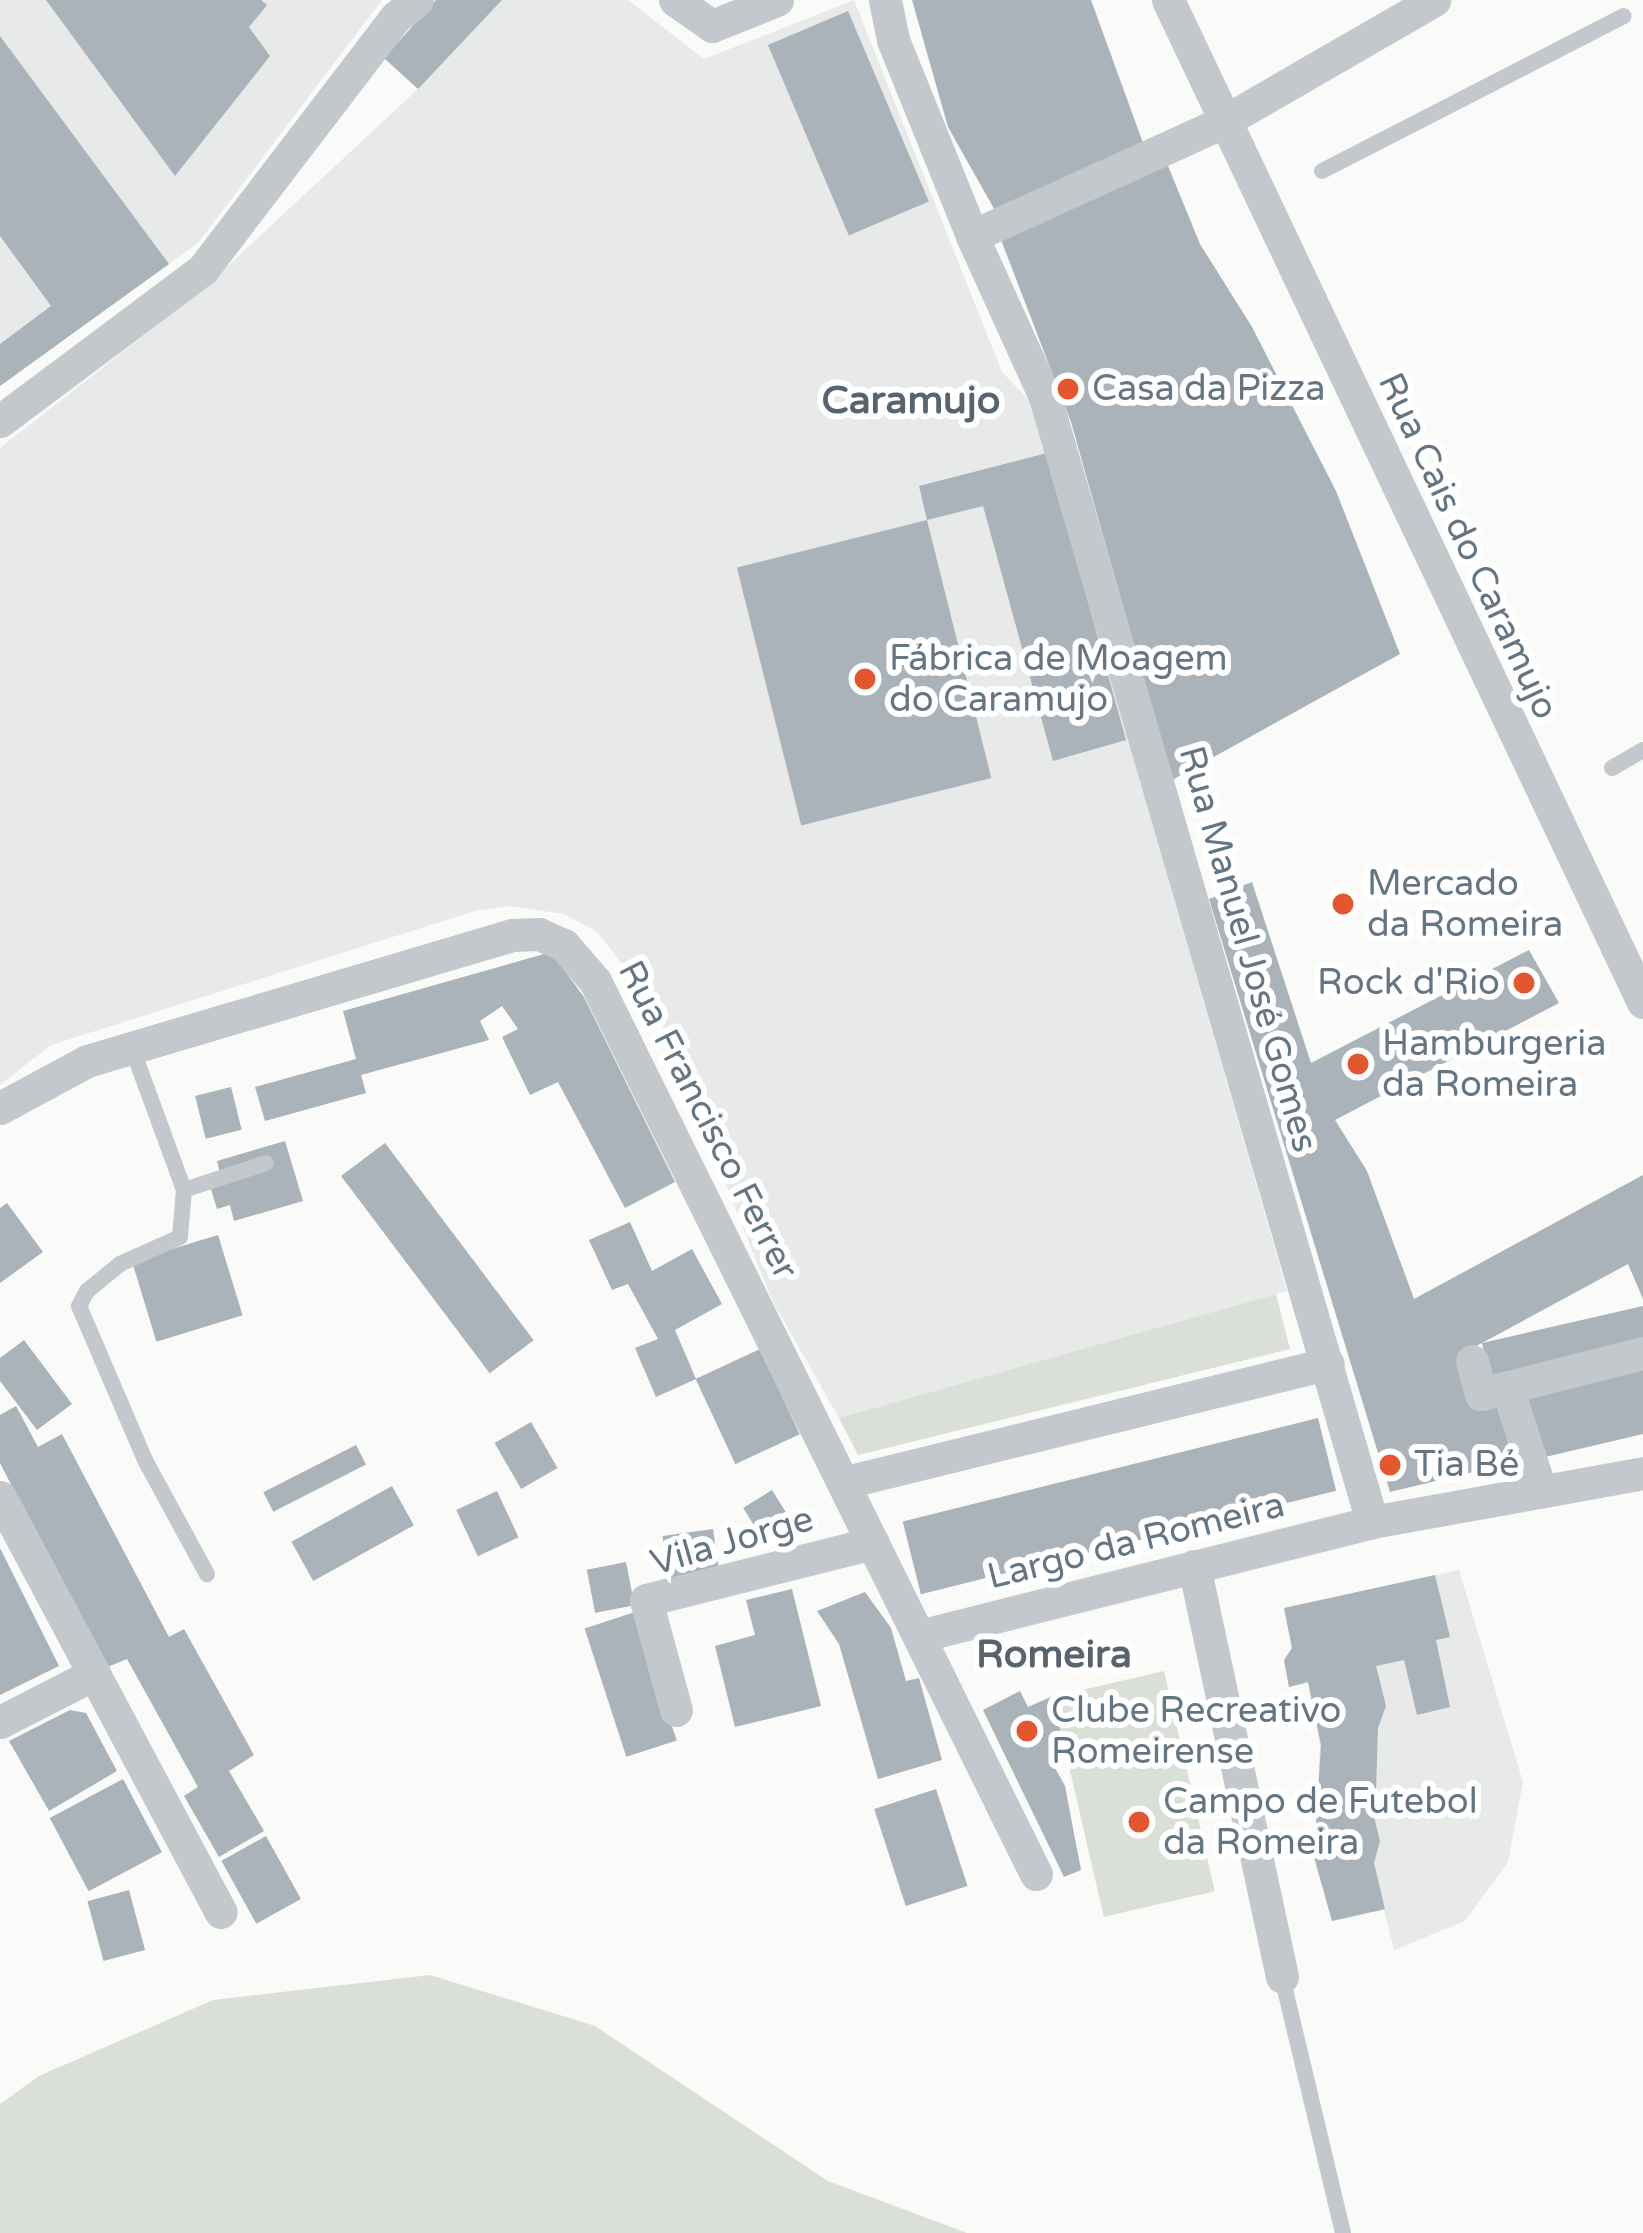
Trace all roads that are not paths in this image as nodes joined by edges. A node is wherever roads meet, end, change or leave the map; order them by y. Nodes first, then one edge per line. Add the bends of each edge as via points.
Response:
1 (417, 0) edge
2 (675, 0) edge
3 (777, 0) edge
4 (885, 0) edge
5 (1168, 0) edge
6 (1434, 0) edge
7 (1624, 16) dead end
8 (1223, 122) junction
9 (1322, 172) dead end
10 (972, 236) junction
11 (0, 421) edge
12 (1643, 750) edge
13 (1612, 768) dead end
14 (1643, 1002) edge
15 (132, 1048) junction
16 (0, 1108) edge
17 (266, 1163) dead end
18 (184, 1190) junction
19 (1643, 1353) edge
20 (1472, 1361) dead end
21 (1328, 1364) junction
22 (1507, 1388) junction
23 (1643, 1474) edge
24 (846, 1482) junction
25 (1541, 1492) junction
26 (0, 1497) edge
27 (1372, 1522) junction
28 (873, 1543) junction
29 (1194, 1566) junction
30 (207, 1574) dead end
31 (919, 1636) junction
32 (94, 1674) junction
33 (676, 1710) dead end
34 (0, 1722) edge
35 (1036, 1874) dead end
36 (220, 1912) dead end
37 (1282, 1977) joint
38 (1343, 2233) edge

1 - 11 street via 203,269
2 - 3 street via 712,26
4 - 10 street, Rua Manuel José Gomes via 892,40
5 - 8 street, Rua Cais do Caramujo
6 - 8 street
7 - 9 lane
8 - 10 street
8 - 14 street, Rua Cais do Caramujo
10 - 21 street, Rua Manuel José Gomes via 1045,397
12 - 13 lane
15 - 16 street, Rua Francisco Ferrer via 87,1061
15 - 18 lane
15 - 24 street, Rua Francisco Ferrer via 512,935 539,934 564,945 595,981
17 - 18 lane
18 - 30 lane via 180,1237 120,1264 79,1306 145,1460
19 - 22 street
20 - 22 street via 1481,1394
21 - 24 street
21 - 27 street, Rua Manuel José Gomes
22 - 25 street
23 - 25 street, Largo da Romeira
24 - 28 street, Rua Francisco Ferrer
25 - 27 street, Largo da Romeira
26 - 32 street
27 - 29 street, Largo da Romeira
28 - 31 street, Rua Francisco Ferrer
28 - 33 street, Vila Jorge via 646,1600
29 - 31 street, Largo da Romeira
29 - 37 street
31 - 35 street, Rua Francisco Ferrer
32 - 34 street
32 - 36 street
37 - 38 lane

